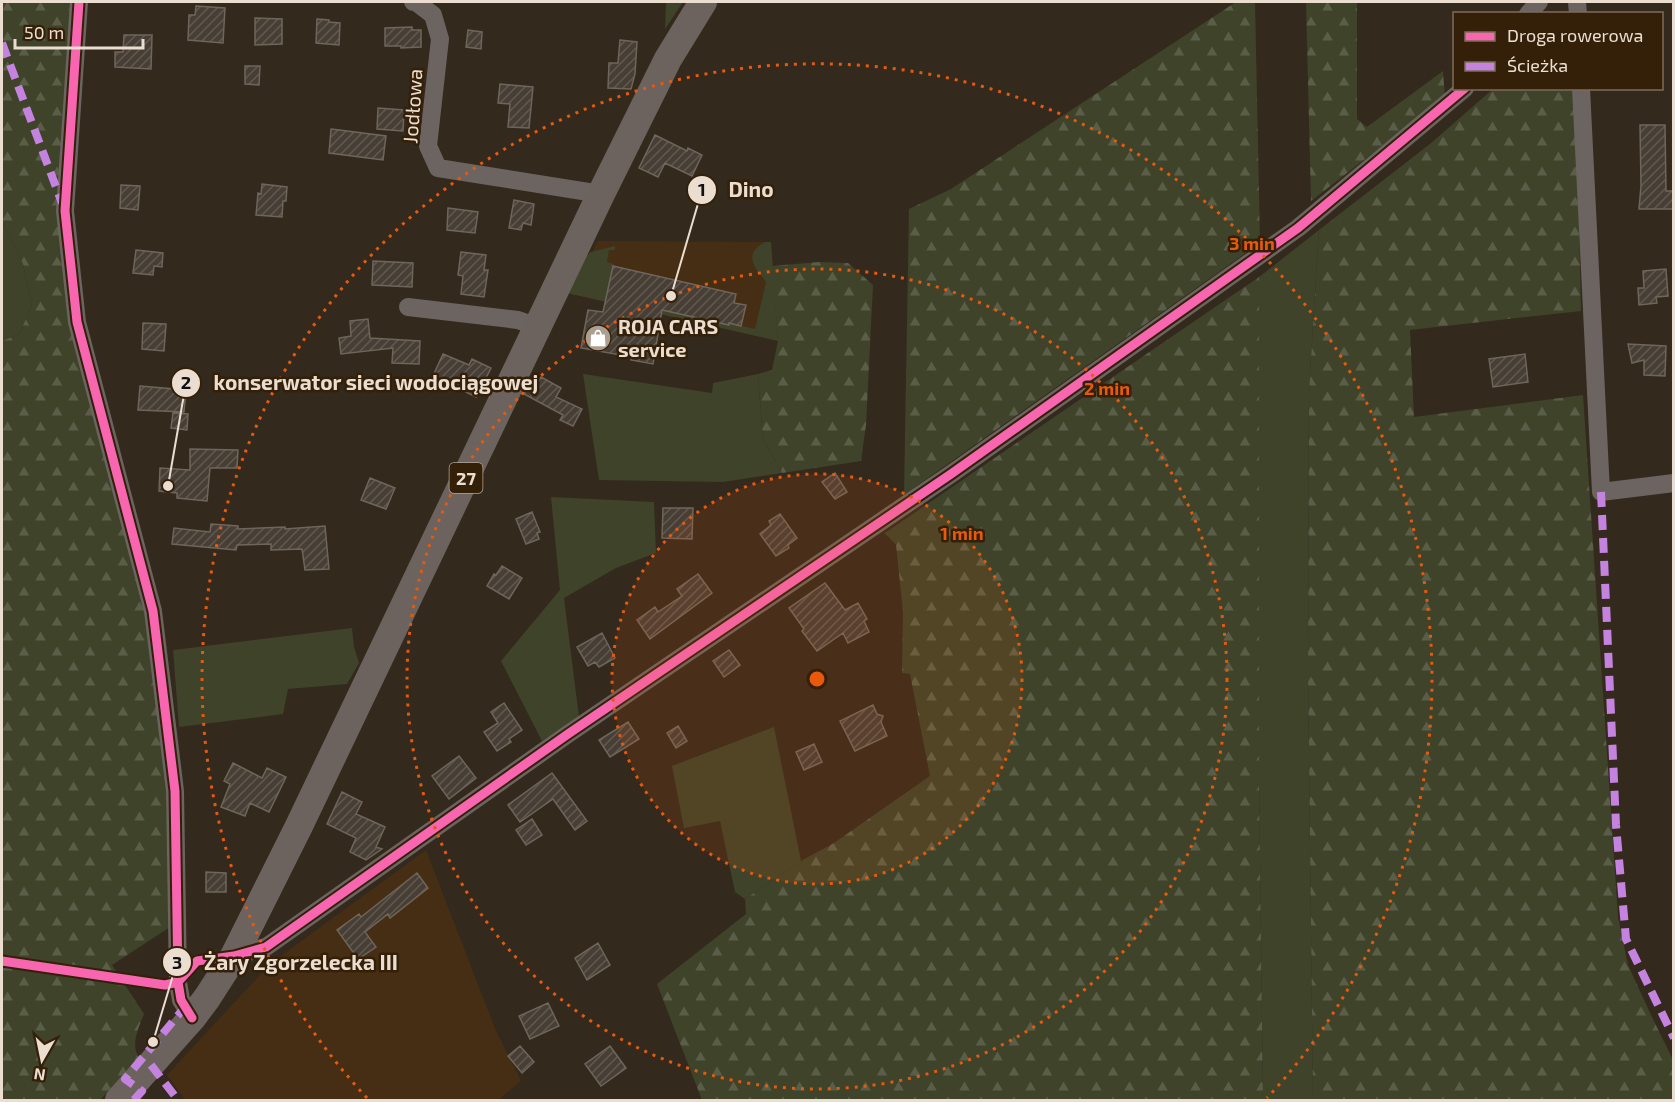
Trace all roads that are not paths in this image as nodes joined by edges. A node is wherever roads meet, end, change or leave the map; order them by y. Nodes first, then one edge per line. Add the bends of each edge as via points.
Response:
1 (79, 2) edge
2 (413, 2) edge
3 (703, 2) edge
4 (1464, 90) edge
5 (1581, 90) edge
6 (601, 194) junction
7 (408, 307) dead end
8 (538, 327) junction
9 (1674, 483) edge
10 (234, 956) junction
11 (192, 1018) junction
12 (119, 1101) edge

1 - 11 street via 65,211 77,322 153,611 175,791 178,982 181,1000
2 - 6 street, Jodłowa via 433,15 440,39 428,146 438,168
3 - 6 main road, 27 via 668,60
4 - 10 street via 1298,228 951,474 567,734 266,947
5 - 9 street via 1601,492
6 - 8 main road, 27
7 - 8 street via 518,320
8 - 10 main road, 27
10 - 11 main road, 27
11 - 12 main road, 27

